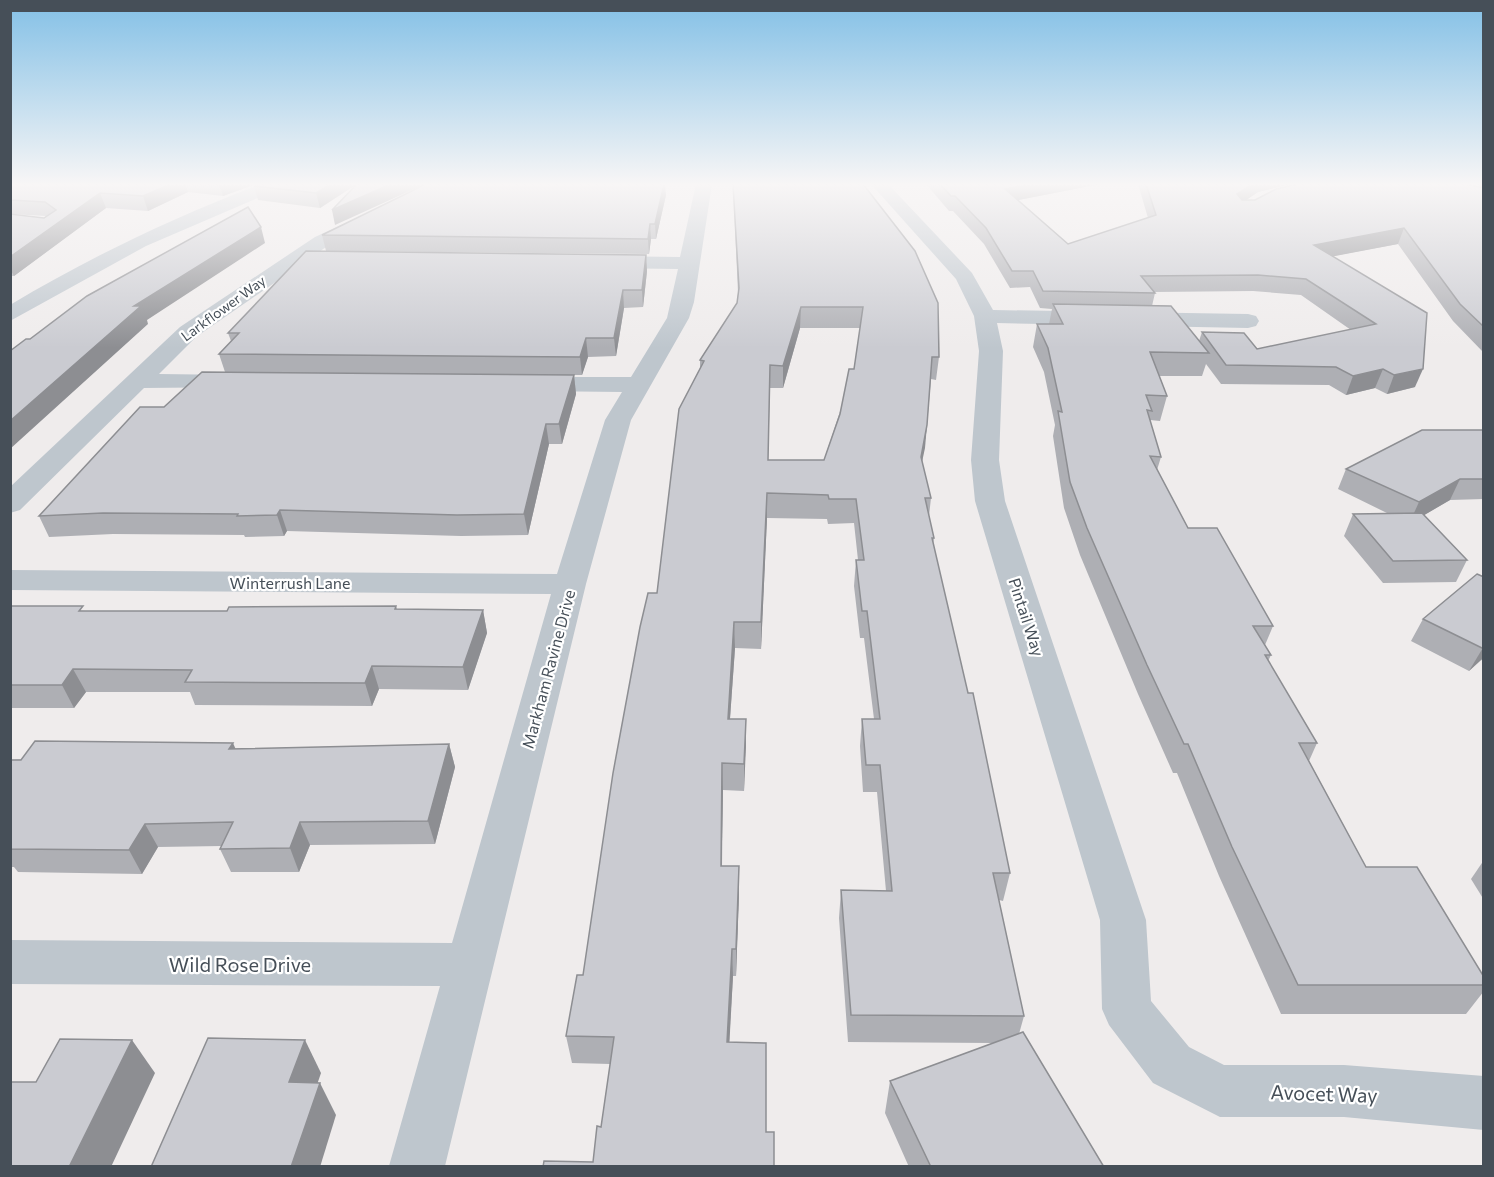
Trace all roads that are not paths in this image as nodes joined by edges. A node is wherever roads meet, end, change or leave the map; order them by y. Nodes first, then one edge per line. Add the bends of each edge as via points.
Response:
1 (147, 239) edge
2 (326, 239) edge
3 (692, 239) edge
4 (930, 239) edge
5 (295, 257) junction
6 (326, 260) edge
7 (585, 262) edge
8 (688, 263) junction
9 (10, 315) edge
10 (985, 315) junction
11 (1248, 321) dead end
12 (136, 381) junction
13 (256, 382) edge
14 (504, 384) edge
15 (638, 385) junction
16 (10, 504) edge
17 (10, 580) edge
18 (570, 584) junction
19 (10, 962) edge
20 (470, 965) junction
21 (1172, 1065) joint
22 (1484, 1103) edge
23 (417, 1167) edge

1 - 9 street
2 - 5 street, Larkflower Way
3 - 8 street, Markham Ravine Drive
4 - 10 street, Pintail Way via 965,277
5 - 6 street
5 - 12 street, Larkflower Way via 188,332
7 - 8 street
8 - 15 street, Markham Ravine Drive via 678,318
10 - 11 street
10 - 21 street, Pintail Way via 991,351 985,460 990,501 1123,920 1127,1009
12 - 13 street
12 - 16 street, Larkflower Way
14 - 15 street
15 - 18 street, Markham Ravine Drive via 618,420
17 - 18 street, Winterrush Lane
18 - 20 street, Markham Ravine Drive
19 - 20 street, Wild Rose Drive
20 - 23 street, Markham Ravine Drive
21 - 22 street, Avocet Way via 1220,1091 1344,1091

